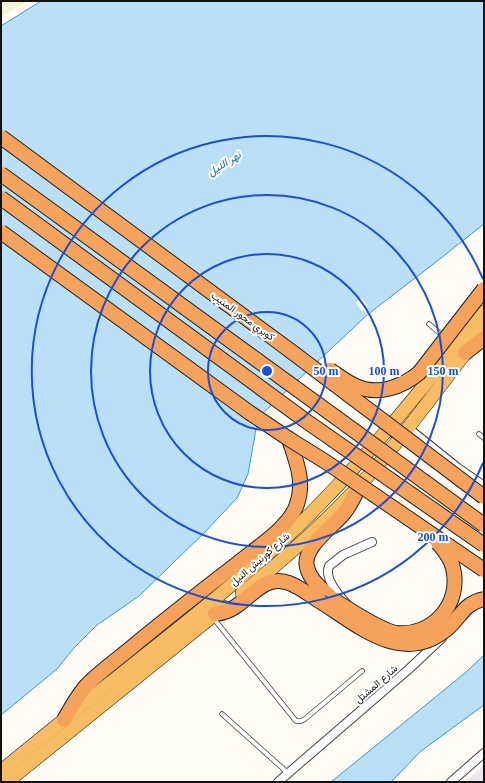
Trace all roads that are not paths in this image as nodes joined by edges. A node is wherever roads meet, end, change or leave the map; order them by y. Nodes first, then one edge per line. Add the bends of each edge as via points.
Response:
1 (1, 137) edge
2 (1, 174) edge
3 (1, 198) edge
4 (1, 232) edge
5 (484, 289) edge
6 (484, 312) edge
7 (429, 324) dead end
8 (484, 329) edge
9 (484, 338) edge
10 (460, 350) junction
11 (292, 352) junction
12 (408, 428) junction
13 (479, 434) dead end
14 (484, 438) edge
15 (289, 439) junction
16 (359, 486) junction
17 (484, 486) edge
18 (484, 497) edge
19 (417, 523) junction
20 (484, 525) edge
21 (372, 542) dead end
22 (484, 545) edge
23 (484, 570) edge
24 (484, 598) edge
25 (328, 601) junction
26 (214, 616) junction
27 (443, 637) junction
28 (362, 671) dead end
29 (222, 714) dead end
30 (64, 720) junction
31 (484, 753) edge
32 (1, 771) edge
33 (288, 773) junction
34 (8, 782) edge
35 (278, 782) edge
36 (451, 782) edge

1 - 11 highway, كوبري محور المنيب, bridge
2 - 20 highway, bridge
3 - 22 highway, bridge via 306,421
4 - 15 highway, bridge
5 - 11 highway, bridge via 419,373 400,386 365,390 344,380 318,362
6 - 10 highway, شارع كورنيش النيل
7 - 10 lane
8 - 10 highway, شارع كورنيش النيل
9 - 10 highway
10 - 12 highway, شارع كورنيش النيل
10 - 30 highway, شارع كورنيش النيل via 334,490 262,559
11 - 18 highway, كوبري محور المنيب, bridge
12 - 16 highway, شارع كورنيش النيل
12 - 17 street
13 - 14 lane
15 - 19 highway, bridge
15 - 30 highway via 300,478 299,498 290,517 264,542 151,631 85,688
16 - 25 highway via 350,506 313,545 307,555 306,566 311,577
16 - 26 highway, شارع كورنيش النيل via 272,569
19 - 23 highway, bridge
19 - 25 highway, bridge via 448,555 453,568 453,597 436,621 424,629 410,633 395,632
21 - 27 street via 329,566 328,576 339,595 354,612 379,629 408,636 434,629
24 - 25 highway, bridge via 467,606 436,636 423,642 404,644 376,637
24 - 27 street, شارع المشتل
25 - 26 highway via 290,583 277,581 264,584 229,611
26 - 28 lane via 296,721 305,719
26 - 34 highway, شارع كورنيش النيل
27 - 33 street, شارع المشتل
29 - 33 lane
30 - 32 highway, شارع كورنيش النيل
31 - 36 street
33 - 35 street, شارع المشتل

